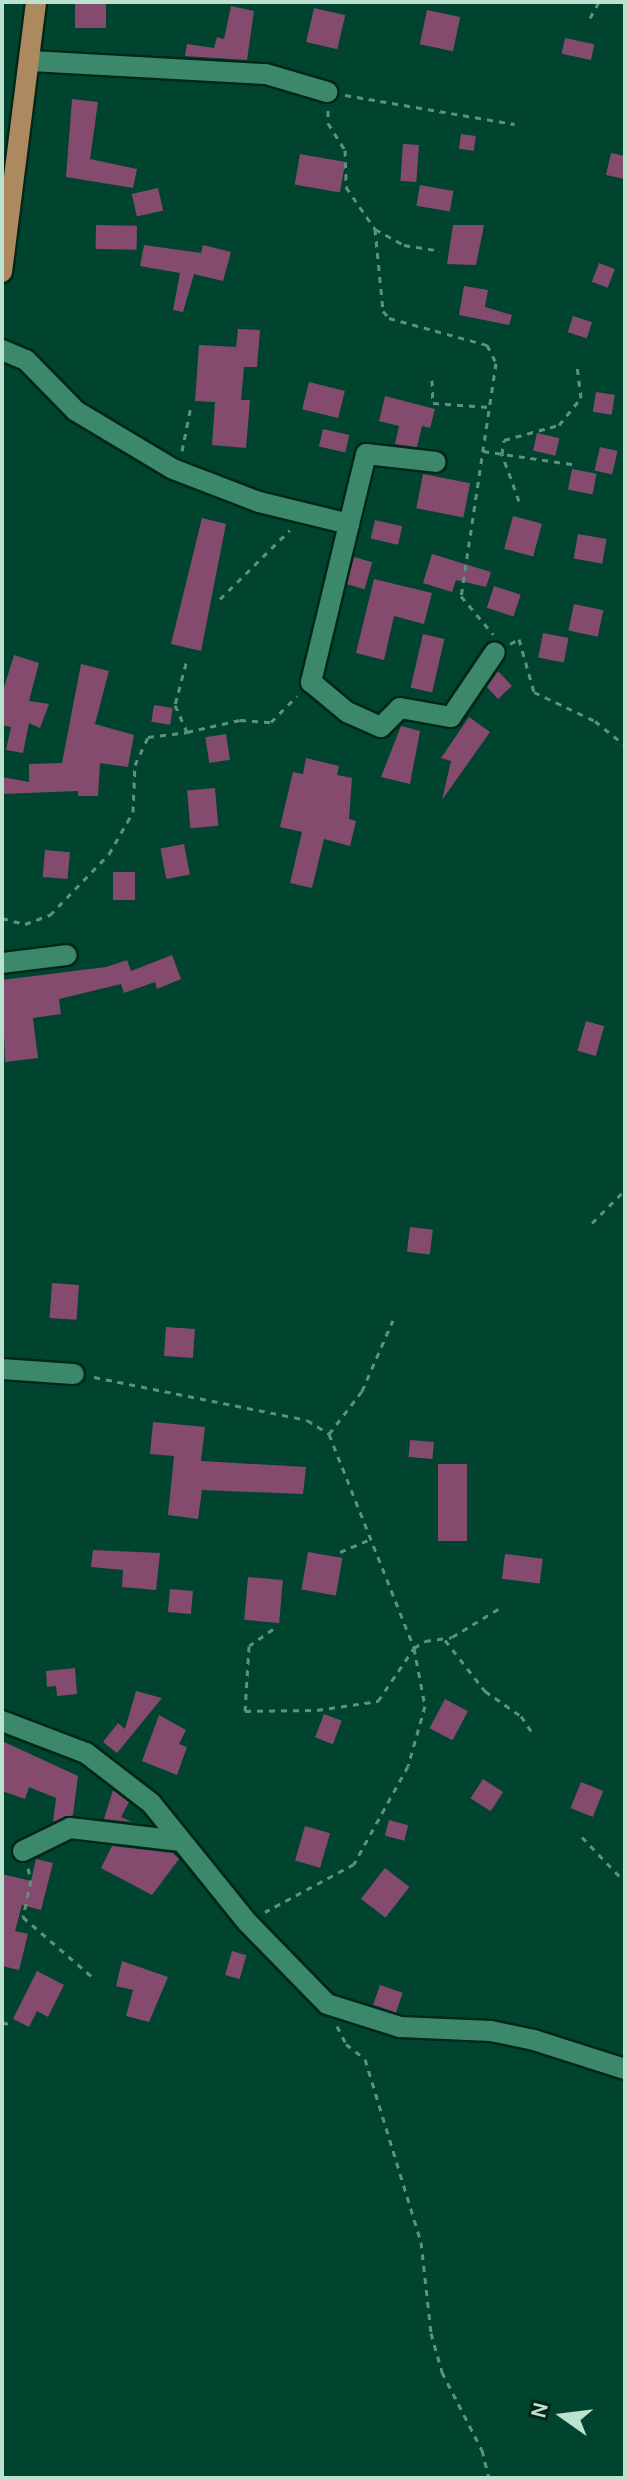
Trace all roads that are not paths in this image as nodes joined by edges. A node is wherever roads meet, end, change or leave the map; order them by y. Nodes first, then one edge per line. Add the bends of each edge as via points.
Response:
1 (36, 2) edge
2 (31, 61) junction
3 (327, 92) road end
4 (2, 272) edge
5 (2, 350) edge
6 (436, 462) dead end
7 (349, 524) junction
8 (495, 652) road end
9 (67, 955) dead end
10 (2, 963) edge
11 (2, 1369) edge
12 (74, 1374) road end
13 (2, 1721) edge
14 (180, 1841) junction
15 (23, 1851) road end
16 (625, 2069) edge

1 - 2 main road
2 - 3 street via 266,74
2 - 4 main road
5 - 7 street via 26,360 76,411 173,469 259,502
6 - 7 street via 366,454
7 - 8 street via 311,682 347,712 381,727 400,708 451,717
9 - 10 street
11 - 12 street
13 - 14 street via 86,1753 151,1803
14 - 15 street via 70,1828
14 - 16 street via 248,1923 327,2004 400,2027 491,2031 534,2040

